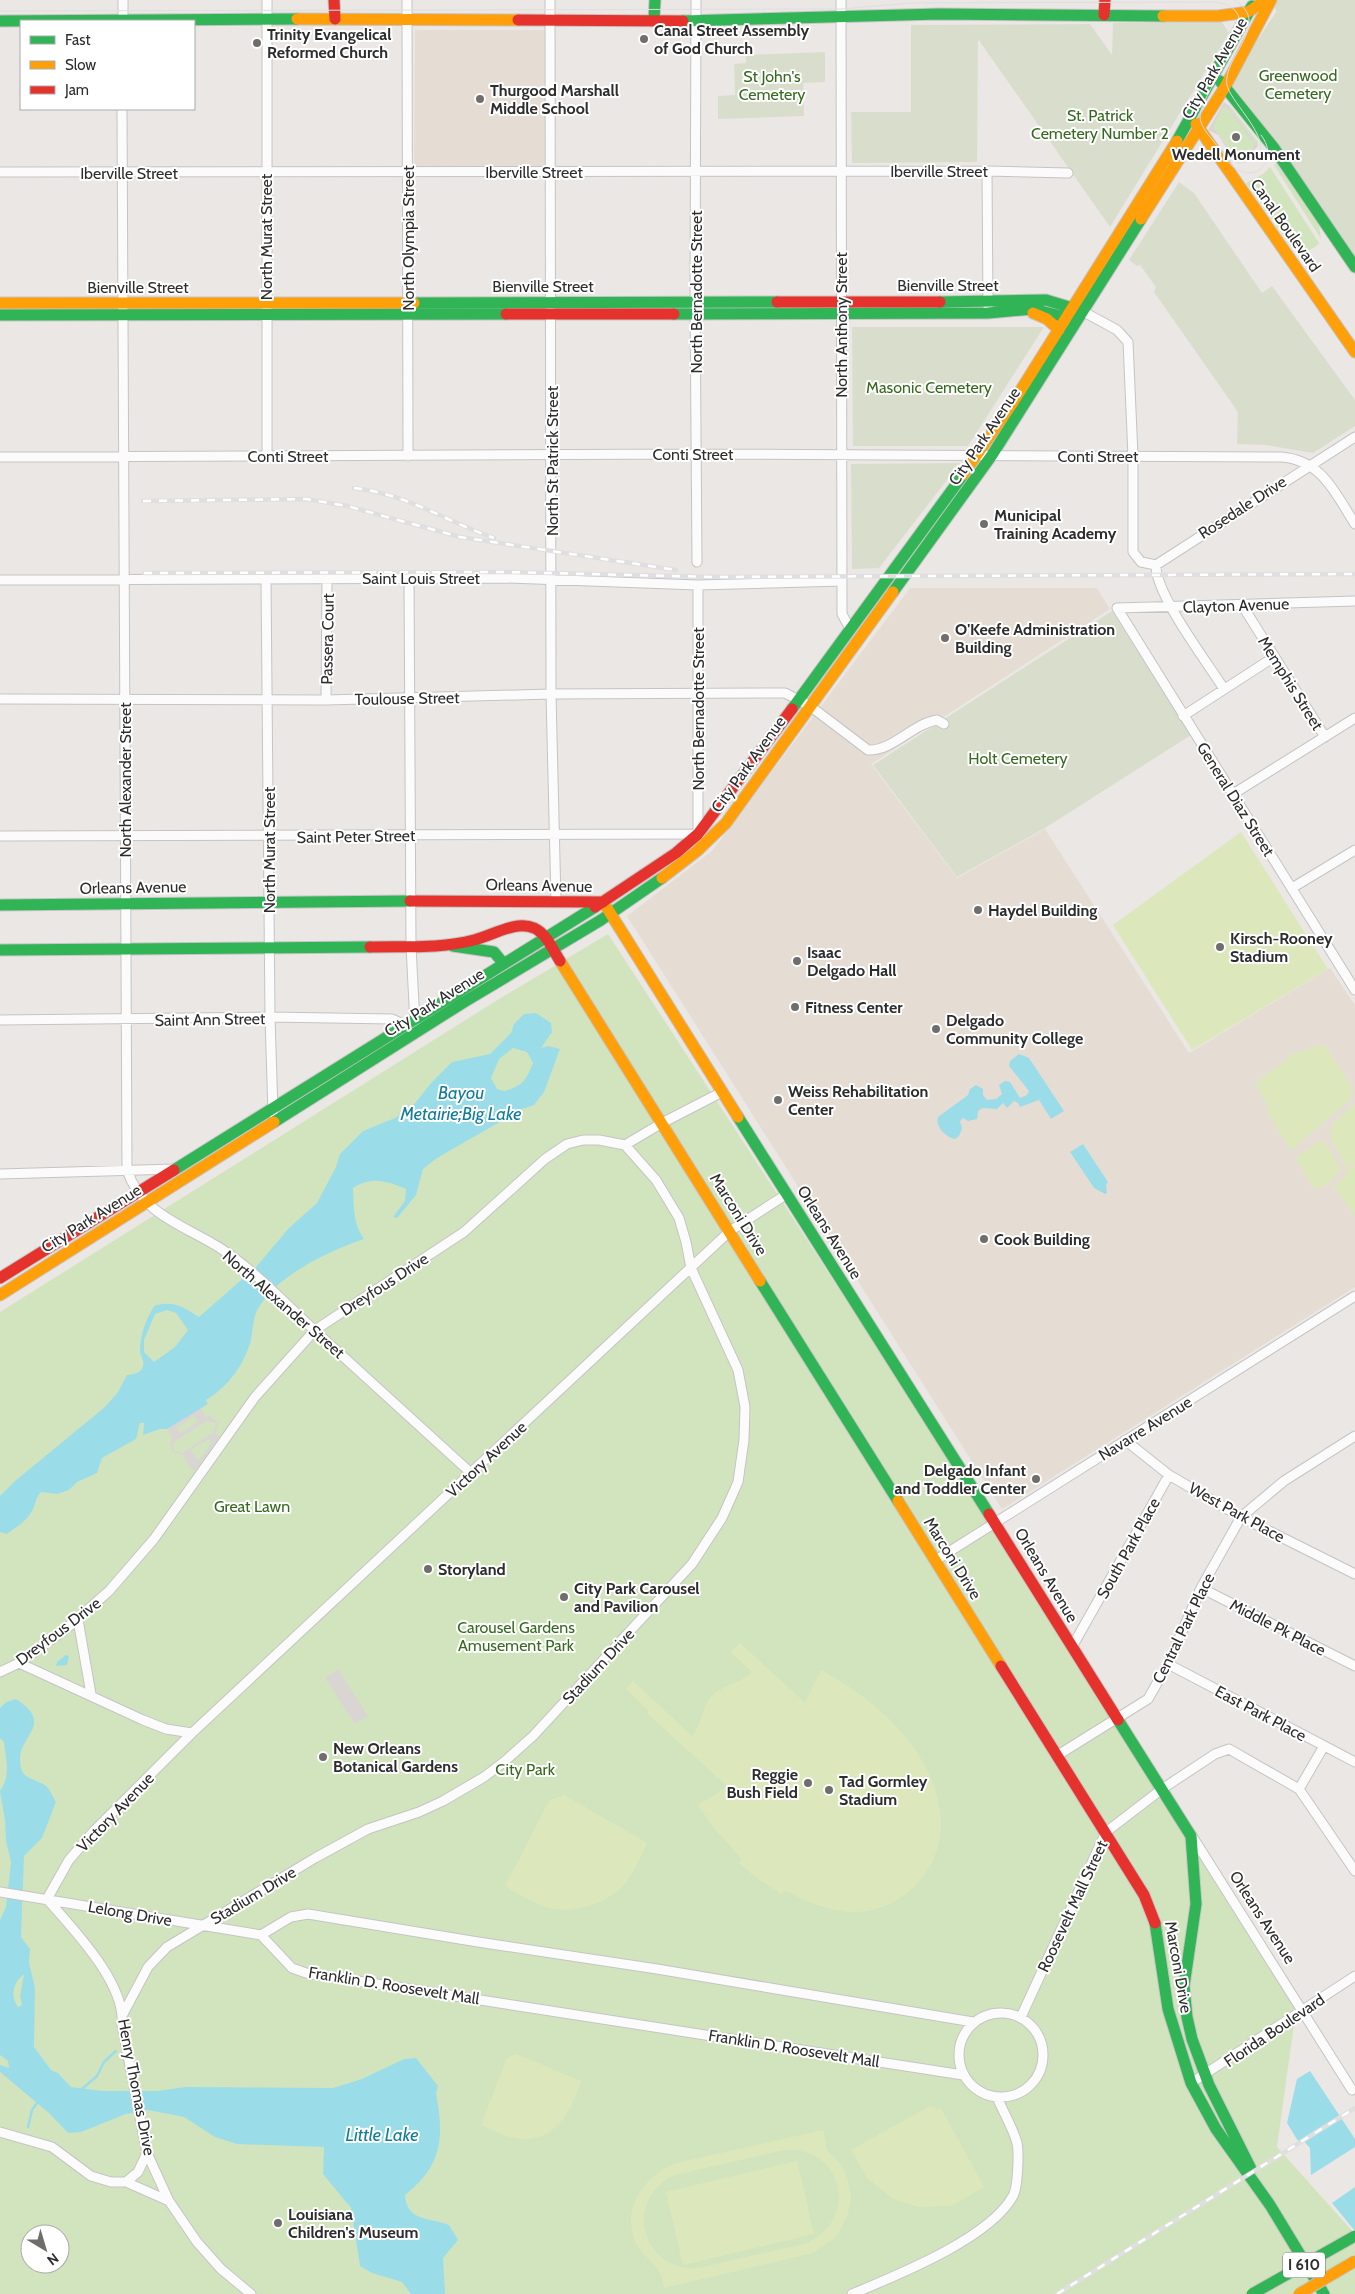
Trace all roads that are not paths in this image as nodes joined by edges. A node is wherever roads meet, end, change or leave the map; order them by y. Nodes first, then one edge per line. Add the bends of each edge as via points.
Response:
1 (123, 0) edge
2 (267, 0) edge
3 (334, 0) edge
4 (407, 0) edge
5 (550, 0) edge
6 (655, 0) edge
7 (696, 0) edge
8 (840, 0) edge
9 (1104, 0) edge
10 (1266, 0) edge
11 (1271, 0) edge
12 (1250, 6) edge
13 (1104, 15) junction
14 (1218, 16) junction
15 (267, 19) junction
16 (335, 19) junction
17 (840, 19) junction
18 (123, 20) edge
19 (407, 20) junction
20 (550, 20) junction
21 (654, 20) junction
22 (0, 21) edge
23 (20, 21) edge
24 (696, 21) junction
25 (1252, 35) junction
26 (1235, 37) junction
27 (1215, 76) junction
28 (1225, 87) junction
29 (122, 110) edge
30 (1192, 116) junction
31 (1198, 130) junction
32 (987, 171) junction
33 (0, 172) edge
34 (266, 172) junction
35 (409, 172) junction
36 (550, 172) junction
37 (696, 172) junction
38 (840, 172) junction
39 (1068, 173) dead end
40 (122, 174) junction
41 (1355, 267) edge
42 (0, 303) edge
43 (122, 303) junction
44 (840, 307) junction
45 (1073, 307) junction
46 (408, 308) junction
47 (551, 308) junction
48 (695, 308) junction
49 (988, 308) junction
50 (266, 309) junction
51 (1014, 309) junction
52 (1084, 312) junction
53 (0, 315) edge
54 (122, 315) junction
55 (1066, 318) junction
56 (1059, 330) junction
57 (1355, 352) edge
58 (1355, 437) edge
59 (552, 454) junction
60 (697, 454) junction
61 (842, 455) junction
62 (992, 455) junction
63 (267, 456) junction
64 (408, 456) junction
65 (977, 456) junction
66 (1133, 456) junction
67 (0, 457) edge
68 (125, 457) junction
69 (1310, 464) junction
70 (1355, 524) edge
71 (697, 562) dead end
72 (1156, 564) junction
73 (327, 578) junction
74 (409, 578) junction
75 (266, 579) junction
76 (0, 580) edge
77 (124, 580) junction
78 (552, 580) junction
79 (842, 581) junction
80 (698, 585) junction
81 (1355, 601) edge
82 (1242, 605) junction
83 (1116, 608) joint
84 (1172, 608) junction
85 (850, 630) junction
86 (1274, 657) junction
87 (1224, 689) junction
88 (551, 694) junction
89 (700, 694) junction
90 (124, 698) junction
91 (409, 698) junction
92 (798, 698) junction
93 (0, 699) edge
94 (268, 699) junction
95 (326, 700) junction
96 (810, 706) junction
97 (1183, 716) junction
98 (1355, 718) edge
99 (944, 724) dead end
100 (1325, 737) junction
101 (1233, 794) junction
102 (554, 834) junction
103 (698, 834) junction
104 (411, 835) junction
105 (0, 836) edge
106 (125, 836) junction
107 (269, 837) junction
108 (710, 839) junction
109 (1355, 850) edge
110 (1292, 888) junction
111 (269, 901) junction
112 (412, 901) junction
113 (556, 901) junction
114 (125, 903) junction
115 (0, 904) edge
116 (598, 905) junction
117 (611, 914) junction
118 (545, 937) junction
119 (448, 945) junction
120 (411, 946) junction
121 (126, 949) junction
122 (269, 949) junction
123 (0, 950) edge
124 (554, 950) junction
125 (503, 964) junction
126 (1355, 990) edge
127 (270, 1017) junction
128 (0, 1020) edge
129 (126, 1020) junction
130 (410, 1022) junction
131 (417, 1032) junction
132 (722, 1092) junction
133 (272, 1109) junction
134 (276, 1122) junction
135 (662, 1123) junction
136 (625, 1145) junction
137 (178, 1169) junction
138 (127, 1170) junction
139 (0, 1174) edge
140 (138, 1194) junction
141 (787, 1194) junction
142 (147, 1202) junction
143 (730, 1231) junction
144 (691, 1268) junction
145 (0, 1278) edge
146 (0, 1295) edge
147 (1354, 1298) edge
148 (315, 1330) junction
149 (1355, 1436) edge
150 (1126, 1440) junction
151 (471, 1473) junction
152 (1169, 1475) junction
153 (1241, 1517) junction
154 (995, 1523) junction
155 (936, 1560) junction
156 (1355, 1574) edge
157 (1201, 1588) junction
158 (78, 1620) junction
159 (1072, 1647) junction
160 (19, 1663) junction
161 (1168, 1664) junction
162 (1355, 1666) edge
163 (0, 1672) edge
164 (91, 1694) junction
165 (1117, 1719) junction
166 (192, 1733) junction
167 (1324, 1746) junction
168 (1058, 1755) junction
169 (1355, 1762) edge
170 (1162, 1789) junction
171 (1300, 1789) junction
172 (1106, 1832) junction
173 (1191, 1836) junction
174 (1355, 1871) edge
175 (3, 1893) edge
176 (47, 1899) junction
177 (203, 1926) junction
178 (261, 1934) junction
179 (1355, 1976) edge
180 (1302, 2010) junction
181 (123, 2014) junction
182 (1021, 2017) junction
183 (973, 2022) junction
184 (963, 2075) junction
185 (1206, 2075) junction
186 (1192, 2083) junction
187 (1352, 2090) dead end
188 (997, 2097) junction
189 (0, 2132) edge
190 (10, 2134) junction
191 (0, 2138) edge
192 (147, 2153) junction
193 (126, 2182) junction
194 (169, 2201) junction
195 (1270, 2205) junction
196 (1355, 2236) edge
197 (1355, 2261) edge
198 (251, 2294) edge
199 (852, 2294) edge
200 (1252, 2294) edge
201 (1299, 2294) edge
202 (1324, 2294) edge

1 - 18 street
2 - 15 street, North Murat Street
3 - 16 main road
4 - 19 street, North Olympia Street
5 - 20 street, North St Patrick Street
6 - 21 main road
7 - 24 street, North Bernadotte Street
8 - 17 street, North Anthony Street
9 - 13 main road
10 - 12 main road
11 - 25 main road, City Park Avenue
12 - 14 main road
12 - 25 main road
12 - 26 main road, City Park Avenue
13 - 14 main road
13 - 17 main road via 939,14
14 - 26 main road via 1230,21
15 - 16 main road
15 - 18 main road
15 - 34 street, North Murat Street
16 - 19 main road
17 - 24 main road
17 - 38 street, North Anthony Street
19 - 20 main road
19 - 35 street, North Olympia Street
20 - 21 main road
20 - 36 street, North St Patrick Street
21 - 24 main road
22 - 23 main road
24 - 37 street, North Bernadotte Street
25 - 28 main road, City Park Avenue
26 - 27 main road, City Park Avenue
27 - 28 main road, Canal Boulevard
27 - 30 main road, City Park Avenue
28 - 31 main road, City Park Avenue
28 - 41 main road, Canal Boulevard via 1271,146
29 - 40 street, North Alexander Street
30 - 31 main road, Canal Boulevard
30 - 45 main road, City Park Avenue
31 - 52 main road, City Park Avenue
31 - 57 main road, Canal Boulevard
32 - 38 street, Iberville Street
32 - 39 street, Iberville Street
32 - 49 street
33 - 40 street, Iberville Street
34 - 35 street, Iberville Street
34 - 40 street, Iberville Street
34 - 50 street, North Murat Street
35 - 36 street, Iberville Street
35 - 46 street, North Olympia Street
36 - 37 street, Iberville Street
36 - 47 street, North St Patrick Street
37 - 38 street, Iberville Street
37 - 48 street, North Bernadotte Street
38 - 44 street, North Anthony Street
40 - 43 street, North Alexander Street
42 - 43 main road, Bienville Street
43 - 50 main road, Bienville Street
43 - 54 street, North Alexander Street
44 - 48 main road, Bienville Street
44 - 49 main road, Bienville Street
44 - 61 street, North Anthony Street
45 - 49 main road, Bienville Street via 1046,300
45 - 52 main road, Bienville Street
45 - 55 main road, City Park Avenue
46 - 47 main road, Bienville Street
46 - 50 main road, Bienville Street
46 - 64 street, North Olympia Street
47 - 48 main road, Bienville Street
47 - 59 street, North St Patrick Street
48 - 60 street, North Bernadotte Street
49 - 51 main road, Bienville Street
50 - 54 main road, Bienville Street
50 - 63 street, North Murat Street
51 - 55 main road, Bienville Street via 1041,310
51 - 56 main road, Bienville Street via 1041,316
52 - 55 main road
52 - 62 main road, City Park Avenue
52 - 66 street, Bienville Street via 1117,330 1128,342
53 - 54 main road, Bienville Street
54 - 68 street, North Alexander Street
55 - 56 main road, City Park Avenue
56 - 65 main road, City Park Avenue
58 - 69 street, Rosedale Drive
59 - 60 street, Conti Street
59 - 64 street, Conti Street
59 - 78 street, North St Patrick Street
60 - 61 street, Conti Street
60 - 71 street, North Bernadotte Street
61 - 65 street, Conti Street
61 - 79 street, North Anthony Street
62 - 65 street, Conti Street
62 - 66 street, Conti Street
62 - 96 main road, City Park Avenue
63 - 64 street, Conti Street
63 - 68 street, Conti Street
65 - 85 main road, City Park Avenue
66 - 69 street, Conti Street via 1281,457
66 - 72 street via 1133,552 1141,562
67 - 68 street, Conti Street
68 - 77 street, North Alexander Street
69 - 70 street via 1329,484
69 - 72 street, Rosedale Drive
72 - 84 street via 1156,575
73 - 74 street, Saint Louis Street
73 - 75 street, Saint Louis Street
73 - 95 street, Passera Court
74 - 78 street, Saint Louis Street
74 - 91 street
75 - 77 street, Saint Louis Street
75 - 94 street, North Murat Street
76 - 77 street, Saint Louis Street
77 - 90 street, North Alexander Street
78 - 80 street, Saint Louis Street
78 - 88 street, North St Patrick Street
79 - 80 street, Saint Louis Street
79 - 85 street, North Anthony Street via 842,614
80 - 89 street, North Bernadotte Street
81 - 82 street, Clayton Avenue
82 - 84 street, Clayton Avenue
82 - 86 street, Memphis Street
83 - 84 street, Clayton Avenue
83 - 97 street, General Diaz Street
84 - 87 street
85 - 92 main road, City Park Avenue
86 - 87 street
86 - 100 street, Memphis Street
87 - 97 street
88 - 89 street, Toulouse Street
88 - 91 street, Toulouse Street
88 - 102 street, North St Patrick Street
89 - 92 street, Toulouse Street via 785,693
89 - 103 street, North Bernadotte Street
90 - 93 street, Toulouse Street
90 - 94 street, Toulouse Street
90 - 106 street, North Alexander Street
91 - 95 street, Toulouse Street
91 - 104 street
92 - 96 street, Toulouse Street
92 - 103 main road, City Park Avenue
94 - 95 street, Toulouse Street
94 - 107 street, North Murat Street
96 - 99 street via 868,750 879,751 925,722 937,720
96 - 108 main road, City Park Avenue via 726,823
97 - 101 street, General Diaz Street
98 - 100 street
100 - 101 street
101 - 110 street, General Diaz Street
102 - 103 street, Saint Peter Street
102 - 104 street, Saint Peter Street
102 - 113 street, North St Patrick Street
103 - 108 street, Saint Peter Street
103 - 116 main road, City Park Avenue via 676,853
104 - 107 street, Saint Peter Street
104 - 112 street
105 - 106 street, Saint Peter Street
106 - 107 street, Saint Peter Street
106 - 114 street, North Alexander Street
107 - 111 street, North Murat Street
108 - 117 main road, City Park Avenue
109 - 110 street
110 - 126 street, General Diaz Street
111 - 112 main road, Orleans Avenue
111 - 114 main road, Orleans Avenue
111 - 122 street, North Murat Street
112 - 113 main road, Orleans Avenue
112 - 120 street
113 - 116 main road, Orleans Avenue
114 - 115 main road, Orleans Avenue
114 - 121 street, North Alexander Street
116 - 117 main road, Orleans Avenue
116 - 118 main road, City Park Avenue
116 - 124 main road via 566,932
117 - 124 main road, City Park Avenue
117 - 132 main road, Orleans Avenue
118 - 119 main road via 534,928 519,925 475,940
118 - 124 main road
118 - 125 main road, City Park Avenue
119 - 120 main road
119 - 125 main road via 494,952
120 - 122 main road
120 - 130 street
121 - 122 main road
121 - 123 main road
121 - 129 street, North Alexander Street
122 - 127 street, North Murat Street
124 - 131 main road, City Park Avenue
124 - 135 main road, Marconi Drive
125 - 130 main road, City Park Avenue
127 - 129 street, Saint Ann Street
127 - 130 street, Saint Ann Street
127 - 133 street, North Murat Street
128 - 129 street, Saint Ann Street
129 - 138 street, North Alexander Street
130 - 131 street, Saint Ann Street
130 - 133 main road, City Park Avenue
131 - 134 main road, City Park Avenue
132 - 135 street
132 - 141 main road, Orleans Avenue
133 - 134 street, North Murat Street
133 - 137 main road, City Park Avenue
134 - 142 main road, City Park Avenue
135 - 136 street
135 - 143 main road, Marconi Drive
136 - 144 street, Stadium Drive via 656,1180 671,1203 686,1242
136 - 148 street, Dreyfous Drive via 592,1140 567,1144 545,1159 464,1232
137 - 138 street
137 - 140 main road, City Park Avenue
138 - 139 street
138 - 140 street, North Alexander Street
140 - 142 street, North Alexander Street
140 - 145 main road, City Park Avenue
141 - 143 street, Victory Avenue
141 - 154 main road, Orleans Avenue
142 - 146 main road, City Park Avenue
142 - 148 street, North Alexander Street via 186,1231 220,1248
143 - 144 street, Victory Avenue
143 - 155 main road, Marconi Drive
144 - 151 street, Victory Avenue
144 - 177 street, Stadium Drive via 738,1370 745,1407 738,1482 722,1518 696,1559 533,1736 484,1777 419,1812 368,1829
147 - 150 street, Navarre Avenue
148 - 151 street, North Alexander Street
148 - 158 street, Dreyfous Drive via 255,1396 144,1550 110,1591
149 - 153 street via 1284,1481
150 - 152 street, West Park Place
150 - 154 street, Navarre Avenue
151 - 166 street, Victory Avenue
152 - 153 street, West Park Place
152 - 159 street, South Park Place
153 - 156 street, West Park Place
153 - 157 street, Central Park Place
154 - 155 street, Navarre Avenue
154 - 159 main road, Orleans Avenue
155 - 168 main road, Marconi Drive
157 - 161 street, Central Park Place
157 - 162 street, Middle Pk Place
158 - 160 street, Dreyfous Drive
158 - 164 street
159 - 165 main road, Orleans Avenue
160 - 163 street, Dreyfous Drive
160 - 164 street
161 - 165 street, Central Park Place via 1148,1699
161 - 167 street, East Park Place
164 - 166 street via 166,1729
165 - 168 street, Central Park Place
165 - 170 main road, Orleans Avenue
166 - 176 street, Victory Avenue via 93,1832 69,1860
167 - 169 street, East Park Place
167 - 171 street
168 - 172 main road, Marconi Drive
170 - 171 street, Roosevelt Mall Street via 1215,1754 1229,1749
170 - 172 street, Roosevelt Mall Street
170 - 173 main road, Orleans Avenue
171 - 174 street
172 - 182 street, Roosevelt Mall Street
172 - 186 main road, Marconi Drive via 1154,1917 1168,2009
173 - 180 street, Orleans Avenue
173 - 185 main road, Marconi Drive via 1196,1911 1184,1994
175 - 176 street, Lelong Drive
176 - 177 street, Lelong Drive
176 - 181 street, Henry Thomas Drive via 94,1953
177 - 178 street, Lelong Drive
177 - 181 street, Stadium Drive via 167,1947 148,1967
178 - 183 street via 291,1917 308,1914
178 - 184 street, Franklin D. Roosevelt Mall via 292,1968 306,1973
179 - 180 street, Florida Boulevard
180 - 185 street, Florida Boulevard
180 - 187 street, Orleans Avenue
181 - 192 street, Henry Thomas Drive via 122,2025
182 - 183 street via 996,2012
182 - 188 street via 1033,2026 1040,2038 1044,2052 1042,2067 1025,2090 1012,2096
183 - 184 street via 959,2047 958,2061
184 - 188 street via 984,2094
185 - 186 street, Florida Boulevard
185 - 195 main road, Marconi Drive
186 - 195 main road, Marconi Drive via 1216,2129
188 - 199 street via 1017,2143 1014,2195 998,2215 972,2235 903,2273
189 - 190 street
190 - 191 street
190 - 193 street via 52,2147 91,2176 111,2182
192 - 193 street via 138,2172
192 - 194 street, Henry Thomas Drive
193 - 194 street
194 - 198 street, Henry Thomas Drive via 197,2242 221,2269
195 - 202 main road, Marconi Drive
196 - 200 main road, I 610, bridge
197 - 201 main road, I 610, bridge

